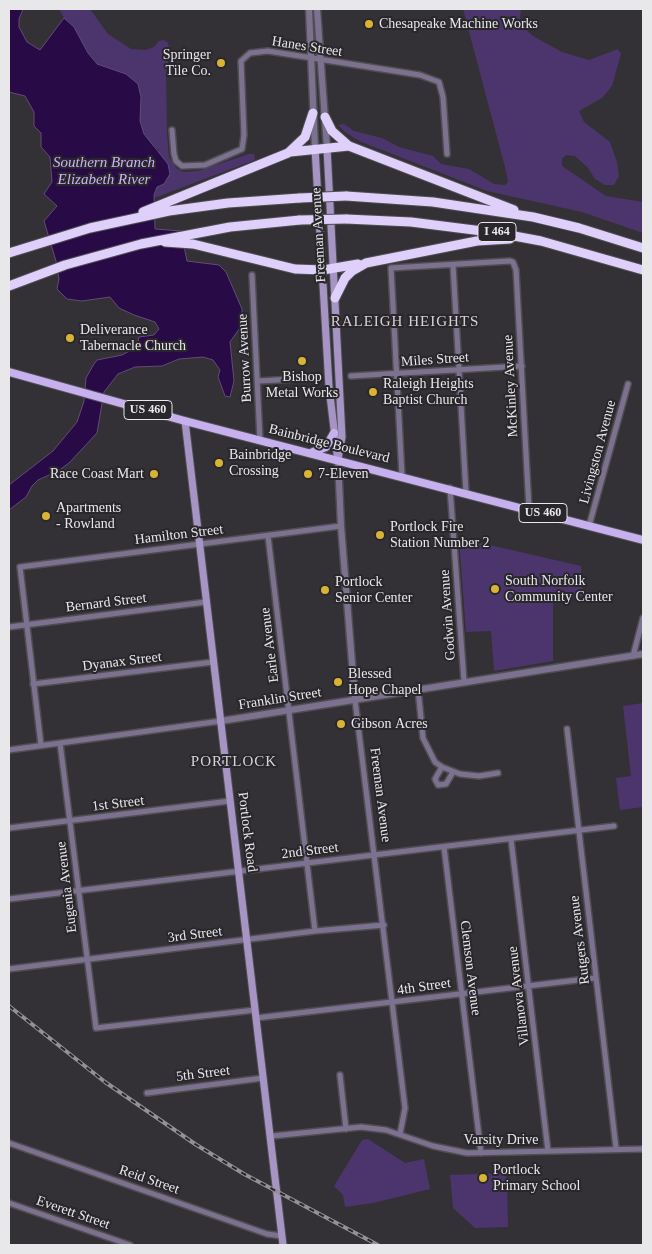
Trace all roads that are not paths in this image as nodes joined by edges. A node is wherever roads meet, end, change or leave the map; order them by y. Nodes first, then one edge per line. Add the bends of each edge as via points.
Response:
1 (309, 9) edge
2 (317, 9) edge
3 (310, 59) junction
4 (322, 61) junction
5 (314, 113) junction
6 (325, 117) junction
7 (172, 130) dead end
8 (349, 146) junction
9 (316, 148) junction
10 (327, 148) junction
11 (288, 152) junction
12 (447, 154) dead end
13 (166, 208) junction
14 (533, 217) junction
15 (155, 241) junction
16 (541, 241) junction
17 (643, 248) edge
18 (9, 253) edge
19 (366, 263) junction
20 (453, 265) junction
21 (334, 268) junction
22 (322, 270) junction
23 (643, 270) edge
24 (252, 275) dead end
25 (9, 286) edge
26 (335, 298) junction
27 (522, 366) junction
28 (459, 370) junction
29 (9, 372) edge
30 (396, 374) junction
31 (350, 376) dead end
32 (314, 378) dead end
33 (258, 381) junction
34 (628, 384) dead end
35 (185, 421) junction
36 (334, 433) junction
37 (260, 440) junction
38 (312, 452) junction
39 (338, 459) junction
40 (402, 476) junction
41 (450, 488) junction
42 (466, 492) junction
43 (530, 509) junction
44 (341, 526) junction
45 (589, 526) junction
46 (268, 536) junction
47 (643, 540) edge
48 (199, 543) junction
49 (206, 602) junction
50 (643, 618) edge
51 (27, 624) junction
52 (9, 627) edge
53 (643, 654) edge
54 (633, 656) junction
55 (213, 662) junction
56 (464, 681) junction
57 (33, 684) junction
58 (418, 689) junction
59 (356, 700) junction
60 (289, 710) junction
61 (221, 721) junction
62 (567, 729) dead end
63 (60, 743) junction
64 (41, 745) junction
65 (9, 750) edge
66 (442, 767) junction
67 (453, 772) junction
68 (498, 773) dead end
69 (230, 801) junction
70 (71, 822) junction
71 (614, 826) dead end
72 (9, 828) edge
73 (578, 830) junction
74 (511, 838) junction
75 (444, 847) junction
76 (375, 855) junction
77 (307, 862) junction
78 (239, 870) junction
79 (79, 890) junction
80 (9, 899) edge
81 (384, 925) junction
82 (315, 931) junction
83 (248, 940) junction
84 (87, 959) junction
85 (9, 969) edge
86 (595, 978) junction
87 (529, 985) junction
88 (462, 993) junction
89 (392, 1002) junction
90 (256, 1014) junction
91 (96, 1028) joint
92 (340, 1075) dead end
93 (263, 1078) junction
94 (147, 1093) dead end
95 (346, 1129) junction
96 (400, 1134) junction
97 (272, 1136) junction
98 (9, 1143) edge
99 (616, 1148) junction
100 (643, 1148) edge
101 (548, 1151) junction
102 (481, 1153) junction
103 (9, 1203) edge
104 (282, 1236) junction
105 (130, 1245) edge
106 (283, 1245) edge

1 - 3 street, Freeman Avenue
2 - 4 street, Freeman Avenue
3 - 4 street, Hanes Street
3 - 5 street, Freeman Avenue
3 - 7 street, Hanes Street via 259,51 244,56 240,69 244,145 237,153 205,165 182,166 174,154
4 - 6 street, Freeman Avenue
4 - 12 street, Hanes Street via 420,75 442,85
5 - 9 street, Freeman Avenue
5 - 11 highway via 305,137
6 - 8 highway via 332,131
6 - 10 street, Freeman Avenue
8 - 10 highway
8 - 14 highway
9 - 10 highway
9 - 11 highway
9 - 22 main road, Freeman Avenue
10 - 21 main road, Freeman Avenue
11 - 13 highway
13 - 14 highway, I 464, bridge via 346,196 441,203
13 - 18 highway
14 - 17 highway, I 464
15 - 16 highway, I 464, bridge via 257,223 346,219 437,224
15 - 22 highway via 193,244 282,266
15 - 25 highway, I 464 via 45,272
16 - 19 highway via 477,241
16 - 23 highway, I 464
19 - 21 highway
19 - 26 highway via 345,278
20 - 27 street, McKinley Avenue via 514,262
20 - 28 street
20 - 30 street via 391,268
21 - 22 highway
21 - 26 main road, Freeman Avenue
22 - 36 main road, Freeman Avenue
24 - 33 street, Burrow Avenue
26 - 39 main road, Freeman Avenue via 342,436
27 - 28 street, Miles Street
27 - 43 street, McKinley Avenue
28 - 30 street, Miles Street
28 - 42 street
29 - 35 main road, Bainbridge Boulevard / US 460
30 - 31 street, Miles Street
30 - 40 street
32 - 33 street
33 - 37 street, Burrow Avenue
34 - 45 street, Livingston Avenue
35 - 37 main road, Bainbridge Boulevard / US 460
35 - 48 main road, Portlock Road
36 - 38 main road via 326,447
36 - 39 main road, Freeman Avenue
37 - 38 main road, Bainbridge Boulevard / US 460
38 - 39 main road, Bainbridge Boulevard / US 460
39 - 40 main road, Bainbridge Boulevard / US 460
39 - 44 street, Freeman Avenue
40 - 41 main road, Bainbridge Boulevard / US 460
41 - 42 main road, Bainbridge Boulevard / US 460
41 - 56 street, Godwin Avenue
42 - 43 main road, Bainbridge Boulevard / US 460
43 - 45 main road, Bainbridge Boulevard / US 460
44 - 46 street, Hamilton Street
44 - 59 street, Freeman Avenue
45 - 47 main road, Bainbridge Boulevard / US 460
46 - 48 street, Hamilton Street
46 - 60 street, Earle Avenue
48 - 49 main road, Portlock Road
48 - 51 street, Hamilton Street via 20,567
49 - 51 street, Bernard Street
49 - 55 main road, Portlock Road
50 - 54 street
51 - 52 street, Bernard Street
51 - 57 street
53 - 54 street, Franklin Street
54 - 56 street, Franklin Street
55 - 57 street, Dyanax Street
55 - 61 main road, Portlock Road
56 - 58 street, Franklin Street
57 - 64 street
58 - 59 street, Franklin Street
58 - 66 street via 426,746 435,762
59 - 60 street, Franklin Street
59 - 76 street, Freeman Avenue
60 - 61 street, Franklin Street
60 - 77 street, Earle Avenue
61 - 63 street, Franklin Street
61 - 69 main road, Portlock Road
62 - 73 street, Rutgers Avenue
63 - 64 street, Franklin Street
63 - 70 street, Eugenia Avenue
64 - 65 street, Franklin Street
66 - 67 street
66 - 67 street via 435,779 438,785 446,784
67 - 68 street via 479,776
69 - 70 street, 1st Street
69 - 78 main road, Portlock Road
70 - 72 street, 1st Street
70 - 79 street, Eugenia Avenue
71 - 73 street, 2nd Street
73 - 74 street, 2nd Street
73 - 86 street, Rutgers Avenue
74 - 75 street, 2nd Street
74 - 87 street, Villanova Avenue
75 - 76 street, 2nd Street
75 - 88 street, Clemson Avenue
76 - 77 street, 2nd Street
76 - 81 street, Freeman Avenue
77 - 78 street, 2nd Street
77 - 82 street, Earle Avenue
78 - 79 street, 2nd Street
78 - 83 main road, Portlock Road
79 - 80 street, 2nd Street
79 - 84 street, Eugenia Avenue
81 - 82 street, 3rd Street
81 - 89 street, Freeman Avenue
82 - 83 street, 3rd Street
83 - 84 street, 3rd Street
83 - 90 main road, Portlock Road
84 - 85 street, 3rd Street
84 - 91 street, Eugenia Avenue
86 - 87 street, 4th Street
86 - 99 street, Rutgers Avenue
87 - 88 street, 4th Street
87 - 101 street, Villanova Avenue
88 - 89 street, 4th Street
88 - 102 street, Clemson Avenue
89 - 90 street, 4th Street
89 - 96 street, Freeman Avenue via 405,1108
90 - 91 street, 4th Street
90 - 93 main road, Portlock Road
92 - 95 street
93 - 94 street, 5th Street
93 - 97 main road, Portlock Road
95 - 96 street, Varsity Drive via 376,1128
95 - 97 street, Varsity Drive
96 - 102 street, Varsity Drive via 433,1146
97 - 104 main road, Portlock Road
98 - 104 street, Reid Street via 267,1234
99 - 100 street, Varsity Drive
99 - 101 street, Varsity Drive
101 - 102 street, Varsity Drive
103 - 105 street, Everett Street
104 - 106 main road, Portlock Road

